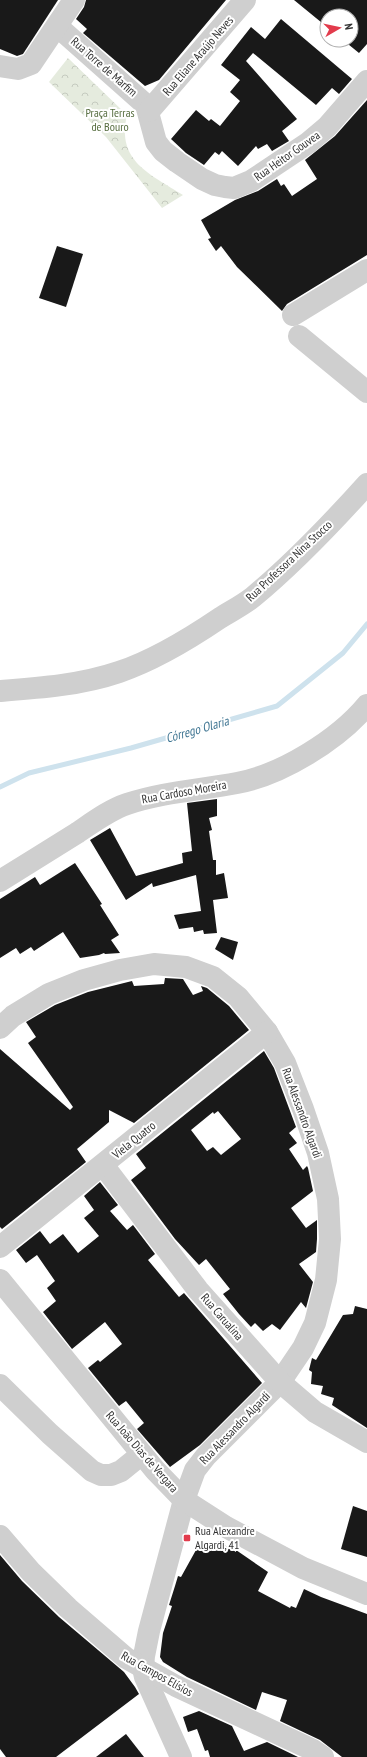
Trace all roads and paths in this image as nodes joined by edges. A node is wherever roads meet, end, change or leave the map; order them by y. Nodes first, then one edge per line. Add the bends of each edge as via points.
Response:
1 (74, 0) edge
2 (245, 0) edge
3 (57, 26) junction
4 (0, 66) edge
5 (367, 81) edge
6 (149, 111) junction
7 (234, 188) joint
8 (367, 270) edge
9 (293, 315) dead end
10 (299, 336) dead end
11 (367, 392) edge
12 (367, 484) edge
13 (0, 691) edge
14 (367, 705) edge
15 (0, 881) edge
16 (0, 1028) edge
17 (267, 1032) junction
18 (103, 1165) junction
19 (0, 1247) edge
20 (0, 1280) edge
21 (280, 1382) junction
22 (0, 1385) edge
23 (367, 1442) edge
24 (142, 1454) junction
25 (184, 1500) junction
26 (0, 1536) edge
27 (367, 1594) edge
28 (143, 1668) junction
29 (181, 1757) edge
30 (323, 1757) edge

1 - 3 street
2 - 6 street, Rua Eliane Araújo Neves
3 - 4 street via 31,64 18,69
3 - 6 street, Rua Torre de Marfim via 142,100
5 - 7 street, Rua Heitor Gouvea via 327,127 308,143
6 - 7 street, Rua Torre de Marfim via 151,128 156,142 163,151 202,179 215,185
8 - 9 street
10 - 11 street
12 - 13 street, Rua Professora Nina Stocco via 316,538 252,598 194,635 149,660 92,680
14 - 15 street, Rua Cardoso Moreira via 357,718 334,736 288,766 237,783 180,791 125,805 99,818
16 - 17 street, Rua Alessandro Algardi via 13,1016 49,994 84,980 154,964 186,967 213,977 238,997
17 - 18 street, Viela Quatro
17 - 21 street, Rua Alessandro Algardi via 284,1063 303,1109 318,1153 328,1199 326,1280 315,1323 303,1348
18 - 19 street, Viela Quatro
18 - 21 street, Rua Carualina via 198,1290
20 - 24 street, Rua João Dias de Vergara
21 - 23 street, Rua Carualina via 315,1412
21 - 25 street, Rua Alessandro Algardi via 206,1456 195,1470
22 - 24 street via 92,1471 101,1475 111,1475 121,1471
24 - 25 street, Rua João Dias de Vergara
25 - 27 street, Rua João Dias de Vergara via 226,1527 303,1568
25 - 28 street, Rua Alessandro Algardi via 156,1605
26 - 28 street, Rua Campos Elísios via 31,1572 68,1608 108,1644
28 - 29 street, Rua Alessandro Algardi via 148,1686
28 - 30 street, Rua Campos Elísios

